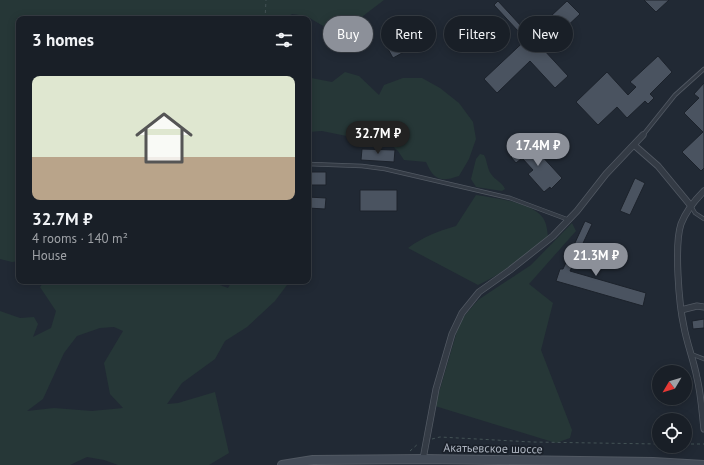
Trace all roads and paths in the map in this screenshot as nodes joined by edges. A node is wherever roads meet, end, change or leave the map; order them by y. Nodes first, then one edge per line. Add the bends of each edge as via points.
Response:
1 (266, 0) edge
2 (266, 16) edge
3 (704, 69) edge
4 (643, 135) joint
5 (634, 145) junction
6 (311, 164) edge
7 (704, 191) edge
8 (691, 206) junction
9 (704, 219) edge
10 (569, 220) junction
11 (704, 307) edge
12 (681, 310) junction
13 (691, 354) junction
14 (704, 360) edge
15 (704, 429) edge
16 (426, 441) junction
17 (652, 444) edge
18 (692, 444) edge
19 (704, 444) edge
20 (410, 451) dead end
21 (423, 459) junction
22 (282, 465) edge
23 (704, 465) edge

1 - 2 path
3 - 4 lane via 675,95
4 - 5 street
5 - 8 street via 658,166
5 - 10 street via 606,174
6 - 10 lane via 385,169 510,198
7 - 8 street
8 - 9 lane
8 - 12 street via 681,223 679,235
10 - 16 street via 510,270 479,292 462,313 452,334 436,389
11 - 12 street
12 - 13 street
13 - 14 lane
13 - 15 street
16 - 17 path via 440,437 532,442
16 - 20 path via 419,443
16 - 21 street
18 - 19 path
21 - 22 street, Акатьевское шоссе via 313,460
21 - 23 street, Акатьевское шоссе

